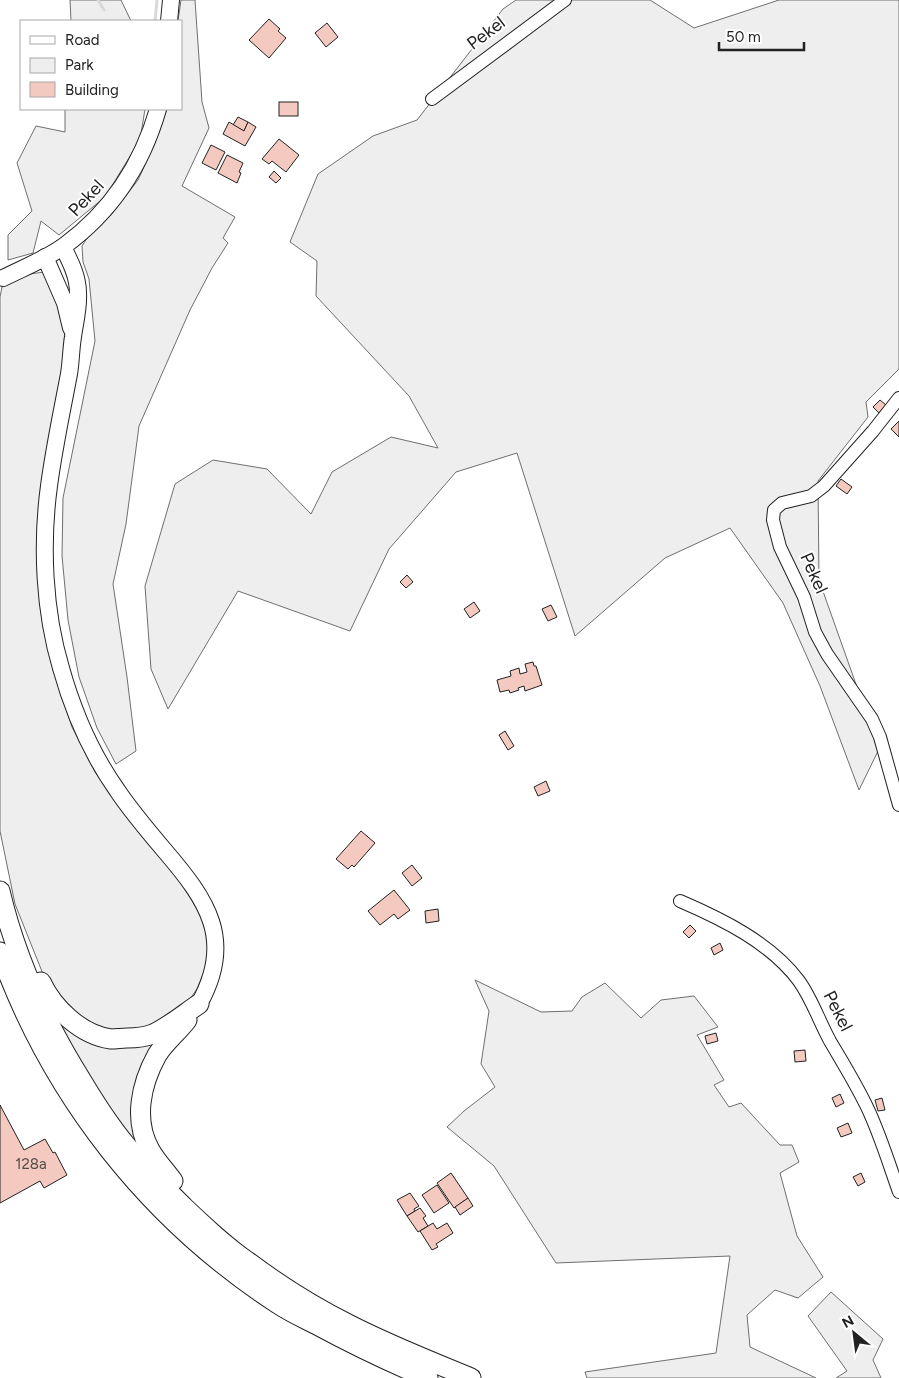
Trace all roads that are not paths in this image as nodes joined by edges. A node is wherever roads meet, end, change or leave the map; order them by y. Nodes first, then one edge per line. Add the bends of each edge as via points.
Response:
1 (171, 0) edge
2 (565, 0) edge
3 (169, 20) edge
4 (432, 98) dead end
5 (158, 110) edge
6 (63, 247) junction
7 (45, 257) junction
8 (3, 278) dead end
9 (72, 337) junction
10 (899, 398) edge
11 (899, 805) edge
12 (0, 893) edge
13 (680, 901) dead end
14 (0, 952) edge
15 (199, 1004) junction
16 (899, 1192) edge
17 (216, 1238) junction
18 (428, 1378) edge
19 (471, 1378) edge

1 - 3 main road
2 - 4 street, Pekel
5 - 6 main road, Pekel via 137,165 118,195
6 - 7 main road, Pekel
6 - 9 main road via 75,272 78,292
7 - 8 main road, Pekel
7 - 9 main road via 65,303
9 - 15 main road via 69,372 48,488 46,576 55,648 84,734 99,762 141,822 190,881 212,923 214,962 208,988
10 - 11 street, Pekel via 824,486 811,496 782,503 774,510 773,520 780,547 804,597 819,639 872,719 880,737
12 - 15 highway via 42,985 70,1020 85,1030 110,1039 135,1038 152,1034
12 - 17 highway via 18,952 47,1022 66,1057 131,1152
13 - 16 street, Pekel via 740,930 775,956 798,980 867,1108
14 - 18 highway via 53,1068 86,1120 155,1205 236,1274 279,1305 343,1340
15 - 17 highway via 158,1054 146,1077 140,1103 141,1122 150,1151
17 - 19 highway via 247,1262 349,1325

